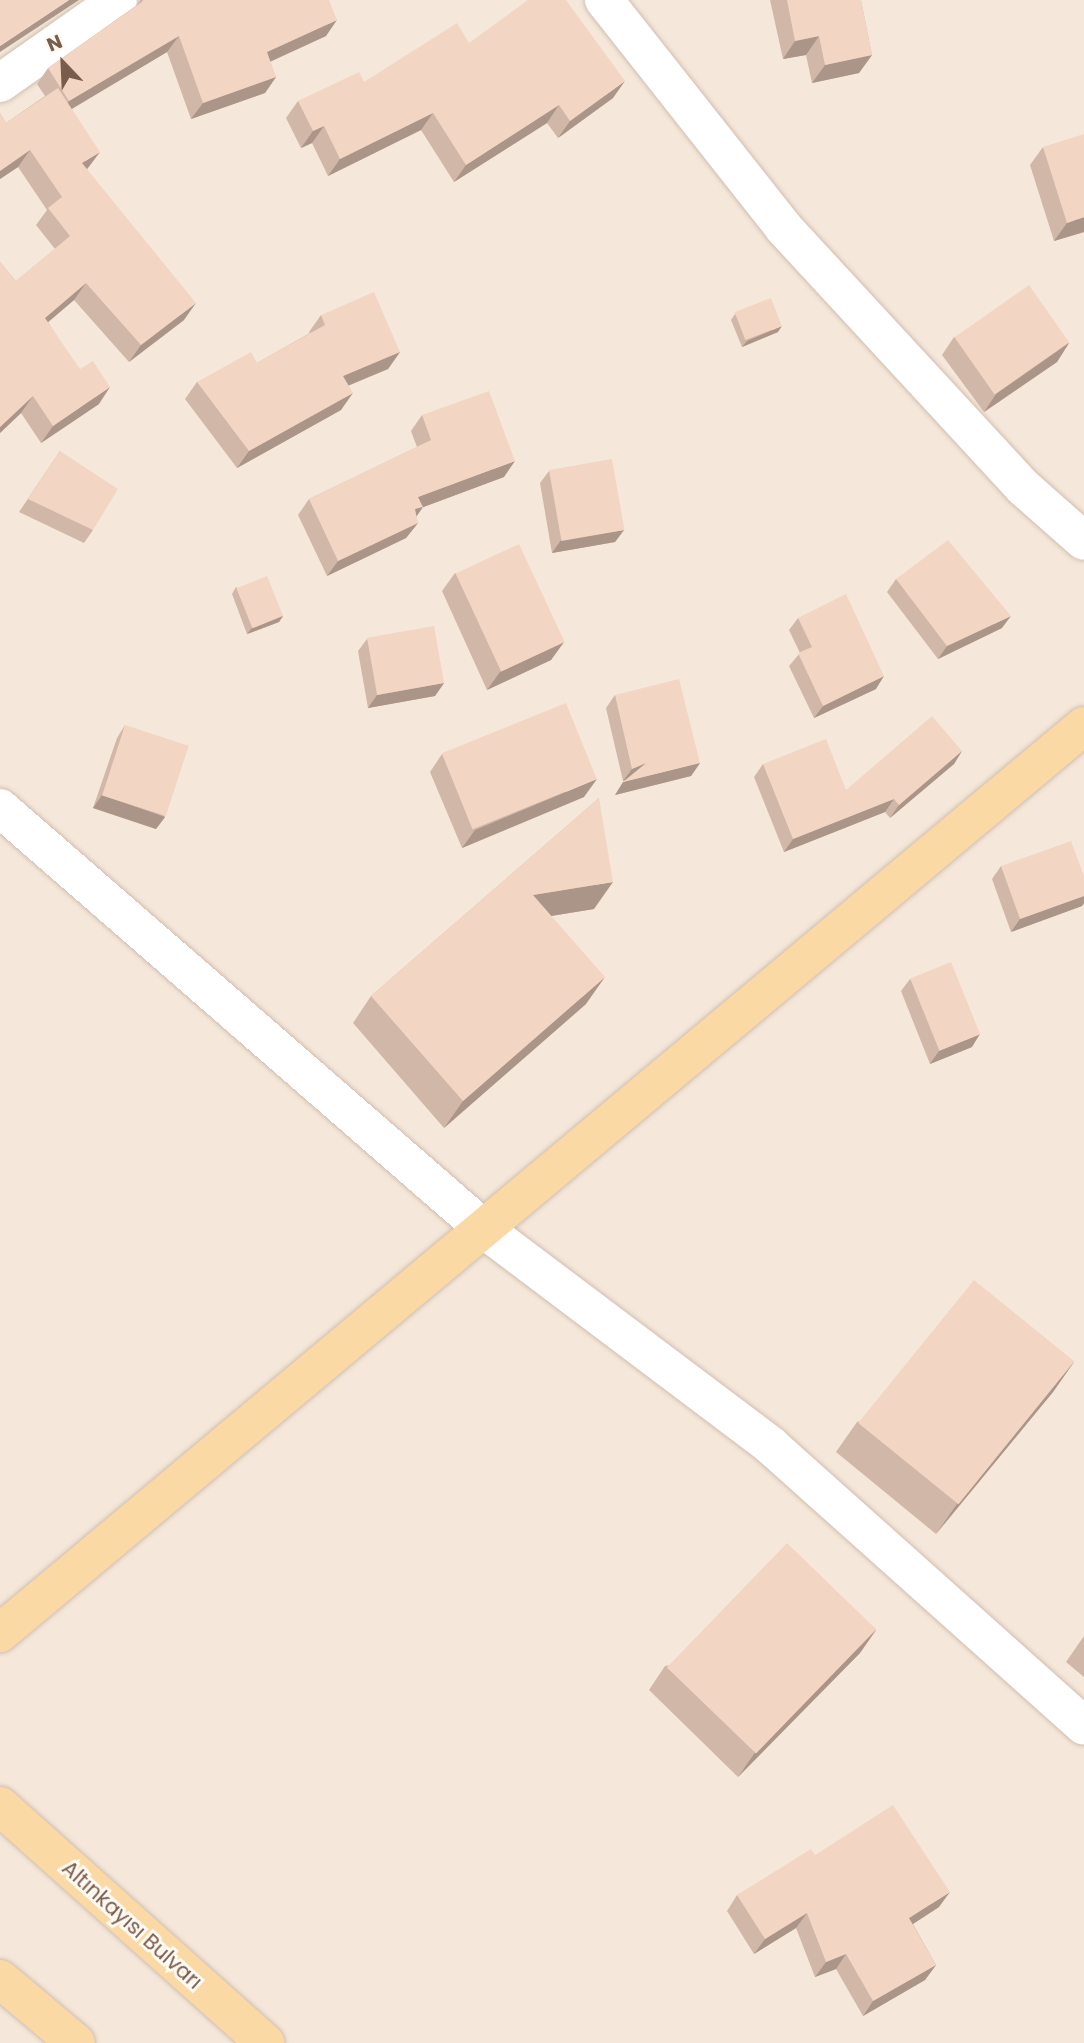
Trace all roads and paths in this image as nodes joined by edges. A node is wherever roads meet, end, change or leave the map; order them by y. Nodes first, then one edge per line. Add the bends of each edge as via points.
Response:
1 (118, 0) edge
2 (604, 0) edge
3 (0, 83) edge
4 (1084, 541) edge
5 (1084, 726) edge
6 (0, 808) edge
7 (485, 1230) junction
8 (0, 1633) edge
9 (1084, 1726) edge
10 (0, 1806) edge
11 (0, 1979) edge
12 (76, 2043) edge
13 (265, 2043) edge

1 - 3 street
2 - 4 street via 783,227 1023,487
5 - 7 main road
6 - 7 street
7 - 8 main road
7 - 9 street via 770,1445
10 - 13 main road, Altınkayısı Bulvarı
11 - 12 main road

